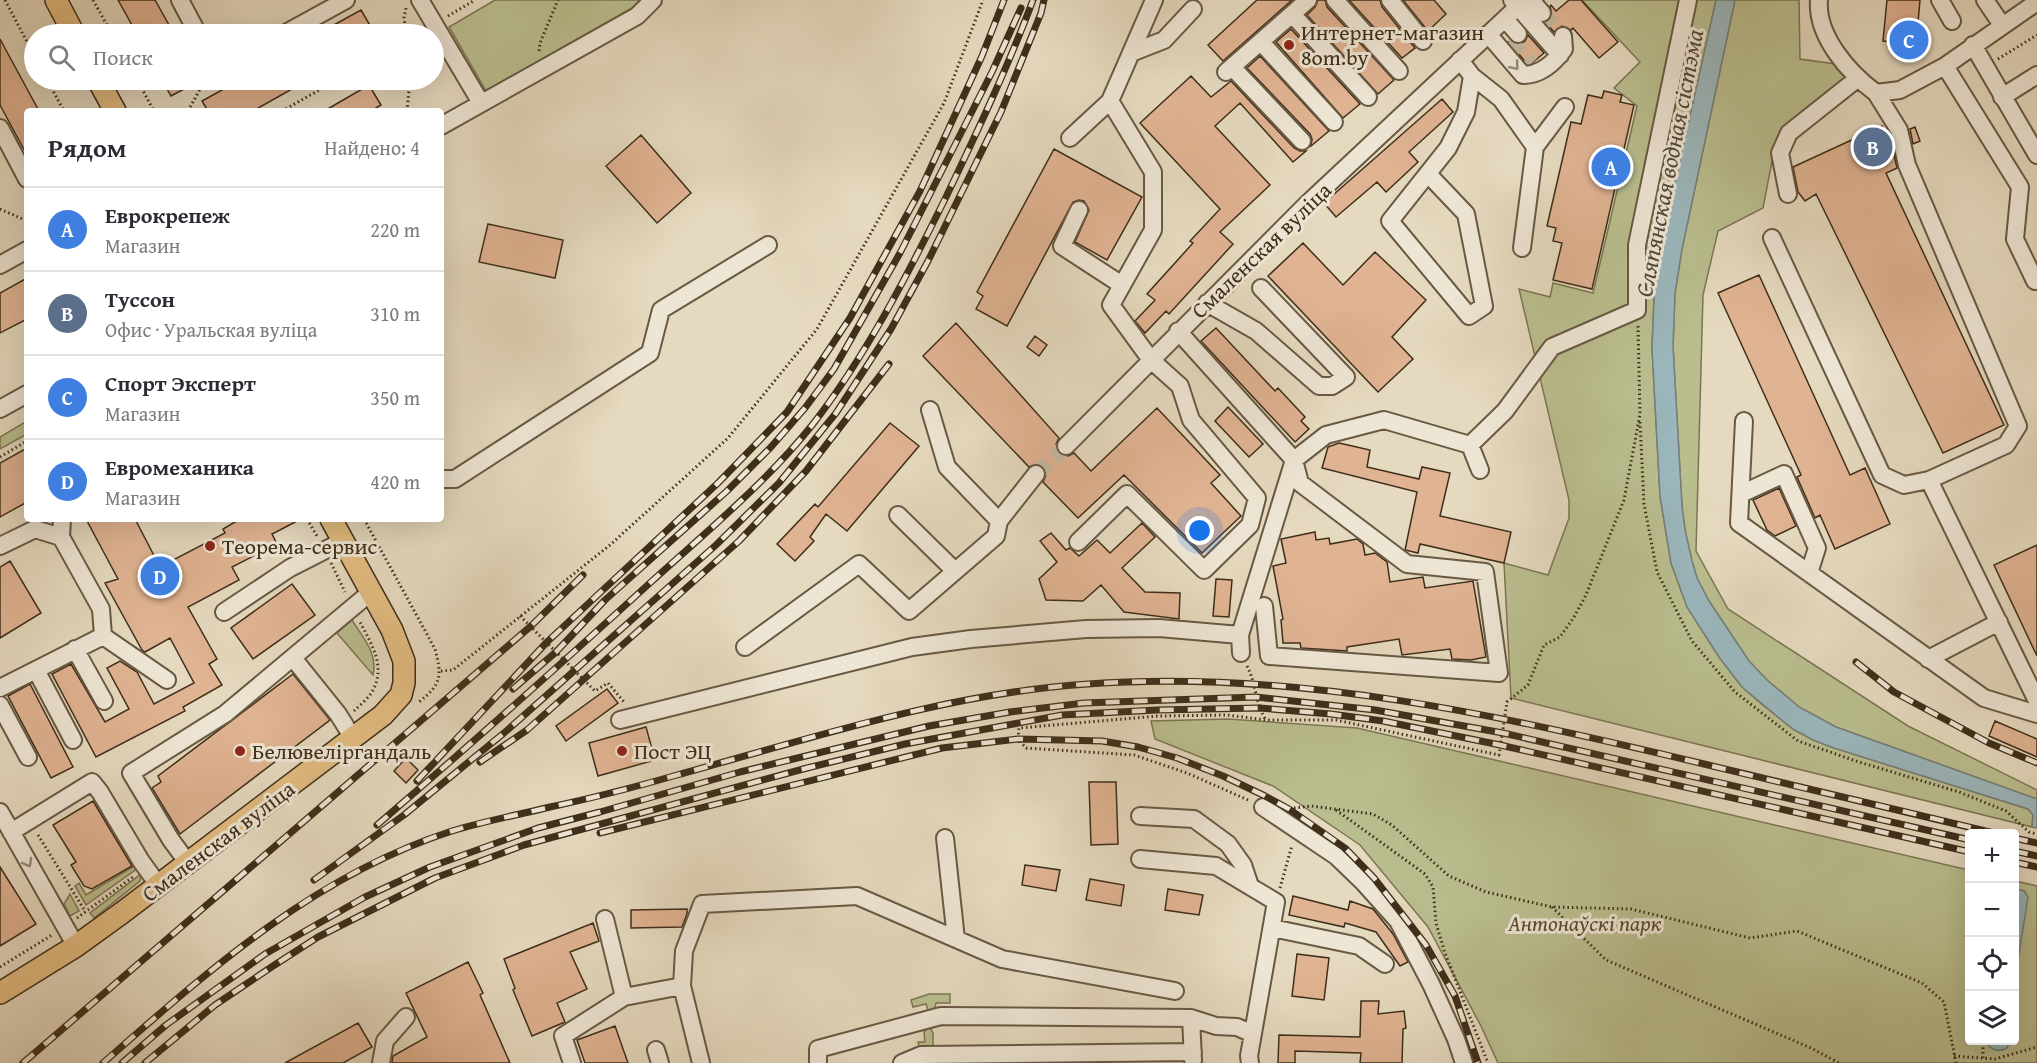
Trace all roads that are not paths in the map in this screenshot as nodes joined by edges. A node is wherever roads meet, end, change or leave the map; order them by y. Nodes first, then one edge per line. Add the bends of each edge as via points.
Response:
1 (56, 0) edge
2 (180, 0) edge
3 (345, 0) edge
4 (420, 0) edge
5 (653, 0) edge
6 (1154, 0) edge
7 (1308, 0) edge
8 (1335, 0) edge
9 (1390, 0) edge
10 (1688, 0) edge
11 (1819, 0) edge
12 (1940, 0) edge
13 (1985, 0) edge
14 (1522, 2) edge
15 (2037, 2) edge
16 (1193, 9) dead end
17 (1542, 13) tunnel mouth
18 (1292, 14) junction
19 (1952, 21) dead end
20 (69, 24) edge
21 (193, 24) edge
22 (302, 24) edge
23 (435, 24) edge
24 (2002, 25) junction
25 (1497, 26) junction
26 (1563, 36) dead end
27 (1514, 37) tunnel mouth
28 (444, 40) edge
29 (1423, 40) dead end
30 (1261, 42) junction
31 (1972, 45) junction
32 (1131, 53) junction
33 (1560, 55) junction
34 (1461, 60) junction
35 (1945, 66) junction
36 (1399, 71) dead end
37 (2037, 75) edge
38 (1472, 76) junction
39 (1857, 79) junction
40 (103, 90) edge
41 (1876, 93) junction
42 (1368, 97) dead end
43 (2002, 97) junction
44 (1110, 101) junction
45 (481, 103) junction
46 (1565, 107) dead end
47 (113, 108) edge
48 (1334, 122) dead end
49 (444, 124) edge
50 (0, 128) edge
51 (1070, 138) dead end
52 (1302, 141) dead end
53 (1535, 147) junction
54 (2037, 155) edge
55 (24, 172) edge
56 (1428, 174) junction
57 (1788, 194) dead end
58 (1079, 210) dead end
59 (1772, 238) dead end
60 (768, 245) dead end
61 (1522, 248) dead end
62 (24, 252) edge
63 (0, 265) edge
64 (2035, 281) dead end
65 (1122, 285) junction
66 (1261, 288) dead end
67 (1207, 303) junction
68 (1178, 331) junction
69 (1151, 360) junction
70 (24, 396) edge
71 (0, 409) edge
72 (930, 410) dead end
73 (1744, 421) dead end
74 (1470, 445) junction
75 (1066, 446) tunnel mouth
76 (1294, 460) junction
77 (1480, 470) dead end
78 (1036, 474) tunnel mouth
79 (444, 479) edge
80 (1929, 480) junction
81 (1740, 494) junction
82 (898, 515) dead end
83 (62, 522) edge
84 (331, 522) edge
85 (999, 522) junction
86 (61, 537) junction
87 (1078, 542) dead end
88 (0, 546) edge
89 (334, 546) junction
90 (955, 571) junction
91 (1809, 573) junction
92 (372, 592) junction
93 (1264, 606) dead end
94 (224, 612) dead end
95 (1999, 622) junction
96 (1240, 635) junction
97 (103, 636) junction
98 (745, 647) dead end
99 (75, 649) junction
100 (1241, 653) road end
101 (293, 658) junction
102 (1928, 659) junction
103 (36, 670) junction
104 (167, 680) dead end
105 (0, 688) edge
106 (2037, 701) edge
107 (104, 702) dead end
108 (0, 705) edge
109 (2037, 714) edge
110 (627, 717) road end
111 (348, 730) junction
112 (73, 740) dead end
113 (28, 758) dead end
114 (1263, 807) road end
115 (0, 812) edge
116 (1140, 816) dead end
117 (11, 832) junction
118 (945, 838) dead end
119 (1140, 859) dead end
120 (188, 863) junction
121 (159, 886) junction
122 (1250, 886) junction
123 (605, 919) dead end
124 (1272, 928) junction
125 (956, 939) junction
126 (76, 946) junction
127 (1385, 964) dead end
128 (682, 986) junction
129 (1175, 991) dead end
130 (0, 993) edge
131 (624, 997) junction
132 (406, 1017) dead end
133 (1191, 1018) junction
134 (1253, 1034) junction
135 (1193, 1057) edge
136 (381, 1063) edge
137 (572, 1063) edge
138 (701, 1063) edge
139 (818, 1063) edge
140 (902, 1063) edge
141 (1250, 1063) edge
142 (1464, 1063) edge

1 - 20 main road
2 - 21 street
3 - 22 street
4 - 23 street
5 - 45 street via 637,16
6 - 32 street
7 - 18 street
8 - 36 street
9 - 29 street
10 - 74 street via 1637,245 1637,310 1552,347 1505,411
11 - 39 street via 1818,14 1833,48
12 - 19 street
13 - 24 street
14 - 17 street
14 - 25 street, Смаленская вуліца
14 - 33 street
15 - 24 street
16 - 32 street via 1164,40
18 - 30 street
18 - 42 street
24 - 31 street
25 - 27 street
25 -> 33 street via 1523,75
25 - 34 street, Смаленская вуліца
26 - 33 street via 1564,49
28 - 45 street
30 - 48 street
30 - 52 street via 1229,70
31 - 35 street
31 - 43 street
32 - 44 street
34 - 38 street
34 - 67 street, Смаленская вуліца
35 - 41 street via 1900,90
35 - 64 street via 2020,187 2015,239
37 - 43 street
38 - 53 street via 1501,99
38 - 56 street via 1466,112 1448,148
39 - 41 street
39 - 57 street via 1789,133 1780,153
40 - 47 main road
41 - 80 street via 1899,130 1906,165 2018,426 2006,445
43 - 54 street
44 - 51 street
44 - 65 street via 1153,172 1154,230
45 - 49 street
46 - 53 street
50 - 55 street
53 - 61 street
56 - 56 street via 1389,221 1469,316 1484,306 1466,214
58 - 65 street via 1062,246
59 - 80 street via 1882,475 1904,485
60 - 79 street via 661,310 650,353 454,479
62 - 63 street
65 - 69 street via 1111,304
66 - 67 street via 1346,377 1332,386 1319,386 1256,331
67 - 68 street, Смаленская вуліца
68 - 69 street, Смаленская вуліца
68 - 76 street
69 - 75 street, Смаленская вуліца
69 - 87 street via 1180,386 1191,420 1257,498 1250,525 1204,570 1126,494
70 - 71 street
72 - 85 street via 947,467
73 - 81 street
74 - 76 street via 1384,420 1326,435
74 - 77 street
76 - 93 street via 1300,483 1407,564 1485,572 1499,673 1269,656
76 - 96 street
78 - 85 street
80 - 95 street
81 - 91 street via 1739,523
81 - 91 street via 1784,474 1817,548
82 - 90 street
83 - 86 street
84 - 89 main road, Смаленская вуліца
85 - 90 street via 996,536
86 - 88 street via 35,529
86 - 97 street via 101,609
89 - 92 main road, Смаленская вуліца
89 - 94 street via 290,568
90 - 98 street via 909,611 859,564
91 - 102 street
92 - 101 street
92 - 111 main road, Смаленская вуліца via 404,661 404,683 401,695 383,715
95 - 102 street
95 - 106 street
96 - 100 street
96 - 110 street via 1159,628 1086,629 959,640 912,647
97 - 99 street
97 - 104 street
99 - 103 street
99 - 107 street
101 - 111 street
101 - 120 street via 225,714 131,773
102 - 109 street via 1984,698
103 - 105 street
103 - 112 street
108 - 113 street
111 - 120 main road, Смаленская вуліца
114 - 142 street via 1336,856 1398,921 1431,984
115 - 117 street
116 - 122 street via 1194,819 1228,844 1243,865
117 - 121 street via 92,782
117 -> 126 street
118 - 125 street
119 - 122 street via 1216,866
120 - 121 main road, Смаленская вуліца
121 - 126 main road, Смаленская вуліца
122 - 124 street via 1276,902
123 - 131 street
124 - 127 street via 1359,946
124 - 134 street
125 - 128 street via 857,896 702,904 684,951
125 - 129 street via 1002,959
126 - 130 main road, Смаленская вуліца
128 - 131 street
128 - 138 street
131 - 137 street via 563,1036
132 - 136 street via 385,1041
133 - 134 street
133 - 135 street
133 - 139 street via 941,1016 818,1049
134 - 141 street
135 - 140 street via 921,1055

